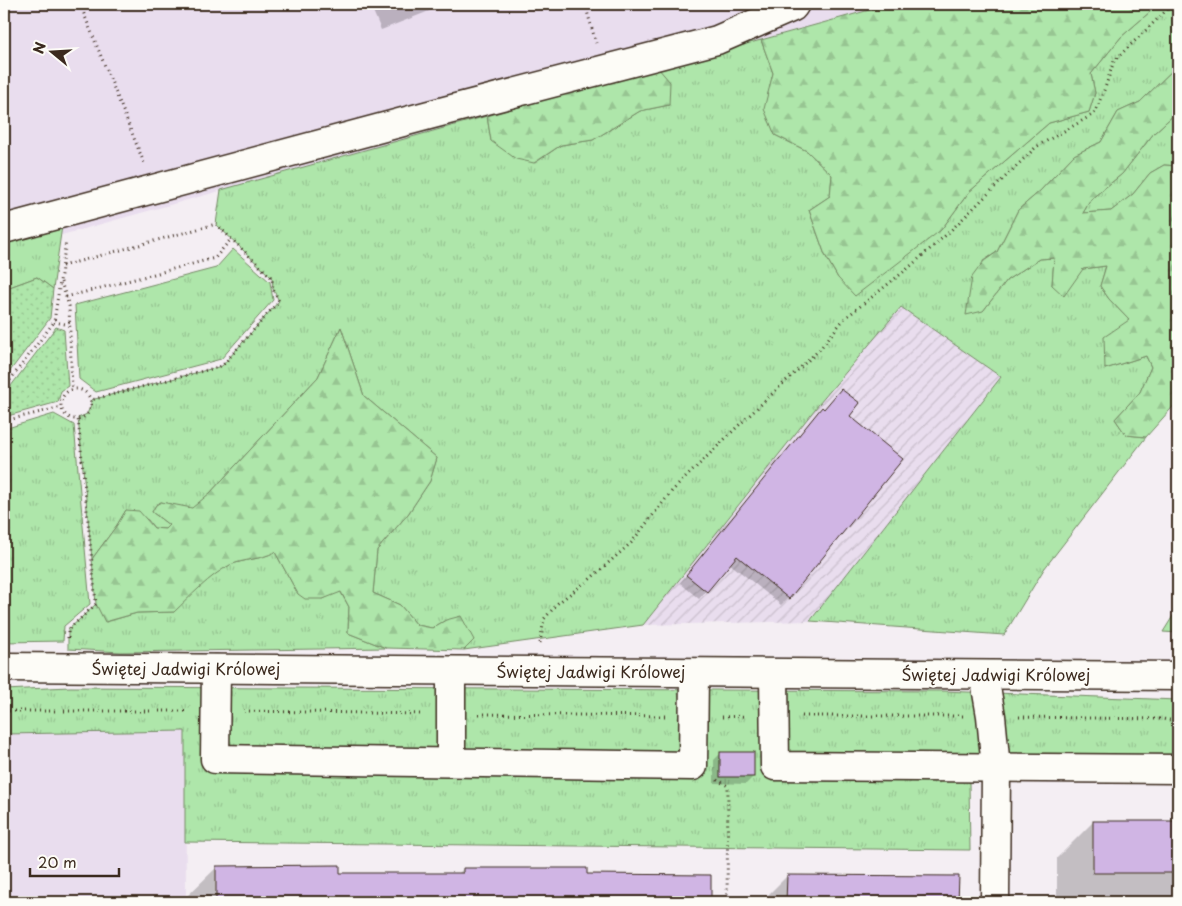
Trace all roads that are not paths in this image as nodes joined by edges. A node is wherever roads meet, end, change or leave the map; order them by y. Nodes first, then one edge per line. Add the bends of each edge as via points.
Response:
1 (795, 4) edge
2 (4, 229) edge
3 (4, 667) edge
4 (216, 669) junction
5 (451, 671) junction
6 (694, 673) junction
7 (774, 674) junction
8 (984, 675) junction
9 (1178, 676) edge
10 (450, 762) junction
11 (996, 768) junction
12 (1178, 769) edge
13 (996, 902) edge

1 - 2 street via 717,40
3 - 4 street, Świętej Jadwigi Królowej
4 - 5 street, Świętej Jadwigi Królowej
4 - 10 street via 215,759
5 - 6 street, Świętej Jadwigi Królowej
5 - 10 street
6 - 7 street, Świętej Jadwigi Królowej
6 - 10 street via 693,766
7 - 8 street, Świętej Jadwigi Królowej
7 - 11 street via 776,766
8 - 9 street, Świętej Jadwigi Królowej
8 - 11 street
11 - 12 street
11 - 13 street

